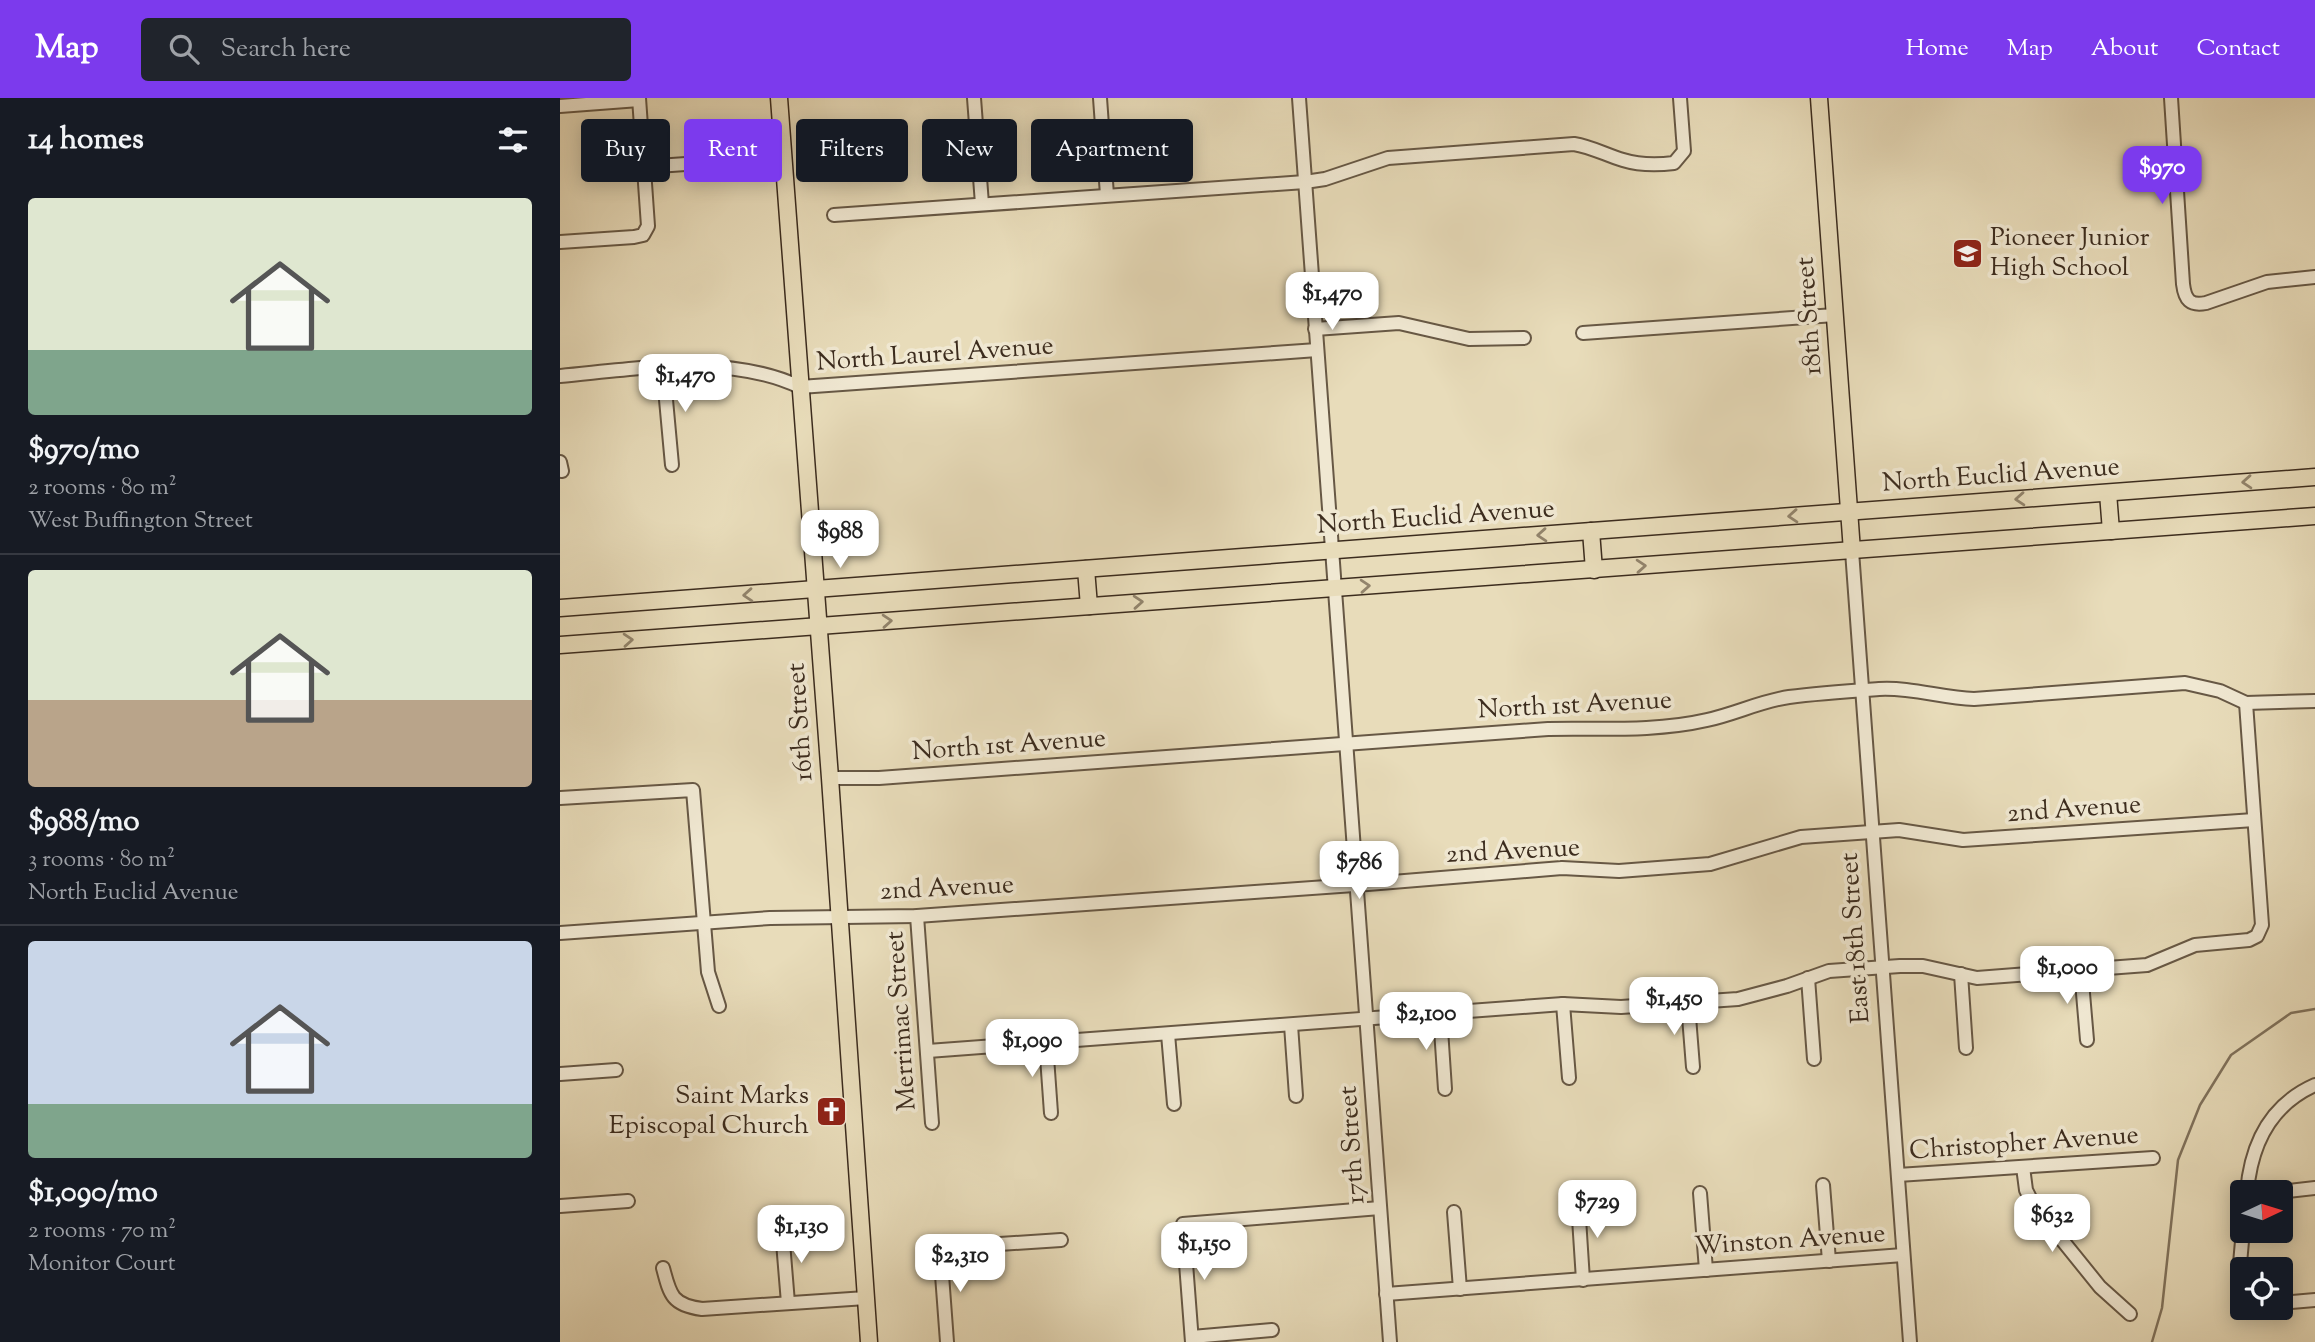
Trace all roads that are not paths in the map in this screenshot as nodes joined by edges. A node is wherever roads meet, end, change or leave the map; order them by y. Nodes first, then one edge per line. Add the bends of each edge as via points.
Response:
1 (779, 98) edge
2 (974, 98) edge
3 (1100, 98) edge
4 (1299, 98) edge
5 (1680, 98) edge
6 (1819, 98) edge
7 (2171, 98) edge
8 (639, 99) edge
9 (560, 106) edge
10 (640, 119) edge
11 (784, 158) junction
12 (670, 165) edge
13 (1305, 181) junction
14 (644, 182) edge
15 (1107, 195) junction
16 (982, 204) junction
17 (834, 215) dead end
18 (560, 242) edge
19 (2315, 277) edge
20 (1835, 315) junction
21 (1315, 329) junction
22 (1583, 333) dead end
23 (1524, 338) dead end
24 (1317, 350) junction
25 (663, 367) junction
26 (560, 376) edge
27 (800, 387) junction
28 (673, 465) dead end
29 (2315, 477) edge
30 (2108, 493) junction
31 (1849, 512) junction
32 (2315, 516) edge
33 (1591, 531) junction
34 (1850, 531) joint
35 (2111, 531) junction
36 (1332, 550) junction
37 (1852, 551) junction
38 (1086, 569) junction
39 (1594, 569) junction
40 (1335, 589) junction
41 (817, 590) junction
42 (1089, 606) junction
43 (560, 608) edge
44 (819, 626) junction
45 (560, 645) edge
46 (1862, 691) junction
47 (2315, 701) edge
48 (2246, 703) junction
49 (1346, 743) junction
50 (830, 778) junction
51 (560, 798) edge
52 (2254, 820) junction
53 (1873, 832) junction
54 (1357, 885) junction
55 (917, 916) junction
56 (839, 917) junction
57 (703, 922) junction
58 (560, 933) edge
59 (1883, 967) junction
60 (2081, 970) junction
61 (1961, 974) junction
62 (1808, 978) junction
63 (1563, 1004) junction
64 (1688, 1004) junction
65 (719, 1006) dead end
66 (1440, 1014) junction
67 (1366, 1020) junction
68 (1292, 1025) junction
69 (1168, 1034) junction
70 (2087, 1040) dead end
71 (1046, 1042) junction
72 (1966, 1048) dead end
73 (928, 1051) junction
74 (1814, 1059) dead end
75 (1693, 1067) dead end
76 (616, 1070) dead end
77 (560, 1074) edge
78 (1569, 1078) dead end
79 (2315, 1085) edge
80 (1445, 1088) dead end
81 (1296, 1096) dead end
82 (1174, 1104) dead end
83 (1051, 1112) dead end
84 (932, 1123) dead end
85 (2153, 1158) dead end
86 (2023, 1167) junction
87 (1898, 1175) junction
88 (2249, 1180) edge
89 (1823, 1185) dead end
90 (2315, 1188) edge
91 (2293, 1191) edge
92 (1700, 1193) dead end
93 (628, 1201) dead end
94 (1577, 1203) dead end
95 (560, 1206) edge
96 (1380, 1208) junction
97 (1454, 1212) dead end
98 (782, 1230) dead end
99 (1061, 1240) dead end
100 (1903, 1255) junction
101 (1829, 1261) junction
102 (663, 1268) dead end
103 (1706, 1270) junction
104 (1583, 1279) junction
105 (1460, 1289) junction
106 (1386, 1294) junction
107 (866, 1298) junction
108 (2315, 1300) edge
109 (2293, 1302) edge
110 (788, 1303) junction
111 (2130, 1314) dead end
112 (1272, 1331) dead end
113 (1192, 1339) edge
114 (869, 1342) edge
115 (947, 1342) edge
116 (1390, 1342) edge
117 (1910, 1342) edge

1 - 11 main road, 16th Street
2 - 16 street
3 - 15 street
4 - 13 street, 17th Street
5 - 13 street via 1684,151 1674,163 1623,160 1574,144 1388,158
6 - 20 main road, 18th Street
7 - 19 street via 2183,284 2188,301 2196,305 2267,282
8 - 9 street
8 - 10 street
11 - 12 street
11 - 27 main road, 16th Street
13 - 15 street
13 - 21 street, 17th Street
14 - 18 street via 648,226 643,235
15 - 16 street
16 - 17 street
20 - 22 street
20 - 31 main road, 18th Street
21 - 23 street via 1399,323 1469,339
21 - 24 street, 17th Street
24 - 27 street, North Laurel Avenue
24 - 36 street, 17th Street
25 - 26 street, North Laurel Avenue
25 - 27 street, North Laurel Avenue via 725,368
25 - 28 street
27 - 41 main road, 16th Street
29 -> 30 main road, North Euclid Avenue
30 -> 31 main road, North Euclid Avenue
30 - 35 main road
31 -> 33 main road, North Euclid Avenue
31 - 34 main road, 18th Street
32 - 35 main road
33 -> 36 main road, North Euclid Avenue
33 - 39 main road
34 - 37 main road, East 18th Street
35 - 37 main road
36 - 38 main road, North Euclid Avenue
36 - 40 street, 17th Street
39 -> 37 main road
37 - 46 street, East 18th Street
38 - 41 main road, North Euclid Avenue
38 - 42 main road
40 -> 39 main road
42 -> 40 main road
40 - 49 street, 17th Street
41 -> 43 main road, North Euclid Avenue
41 - 44 main road, 16th Street
44 -> 42 main road
45 -> 44 main road
44 - 50 main road, 16th Street
46 - 48 street, North 1st Avenue via 1904,689 1974,699 2185,683
46 - 49 street, North 1st Avenue via 1788,697 1684,723
46 - 53 street, East 18th Street
47 - 48 street, North 1st Avenue
48 - 52 street
49 - 50 street, North 1st Avenue
49 - 54 street, 17th Street
50 - 56 main road, 16th Street
51 - 57 street via 693,790
52 - 53 street, 2nd Avenue via 1963,840 1899,830
52 - 60 street via 2262,925 2257,936 2196,945 2147,965
53 - 54 street, 2nd Avenue via 1801,837 1710,864 1619,871 1562,868
53 - 59 street, East 18th Street
54 - 55 street, 2nd Avenue
54 - 67 street, 17th Street
55 - 56 street, 2nd Avenue
55 - 73 street, Merrimac Street
56 - 57 street, 2nd Avenue
56 - 107 main road, 16th Street
57 - 58 street, 2nd Avenue
57 - 65 street via 708,972
59 - 61 street via 1923,966
59 - 62 street via 1829,971
59 - 87 street, East 18th Street
60 - 61 street via 1977,978
60 - 70 street
61 - 72 street
62 - 64 street via 1738,999
62 - 74 street
63 - 64 street
63 - 66 street
63 - 78 street
64 - 75 street
66 - 67 street
66 - 80 street
67 - 68 street
67 - 96 street, 17th Street
68 - 69 street
68 - 81 street
69 - 71 street
69 - 82 street
71 - 73 street
71 - 83 street
73 - 84 street, Merrimac Street
76 - 77 street
79 - 88 street via 2282,1107 2261,1134
85 - 86 street, Christopher Avenue
86 - 87 street, Christopher Avenue
86 - 111 street via 2033,1204 2100,1287
87 - 100 street, East 18th Street
89 - 101 street
90 - 91 street
92 - 103 street
93 - 95 street
94 - 104 street
96 - 106 street, 17th Street
96 - 113 street via 1183,1224
97 - 105 street
98 - 110 street
99 - 115 street via 940,1248
100 - 101 street, Winston Avenue
100 - 117 street, East 18th Street
101 - 103 street, Winston Avenue
102 - 110 street via 669,1291 677,1302 689,1307
103 - 104 street, Winston Avenue
104 - 105 street, Winston Avenue
105 - 106 street, Winston Avenue
106 - 116 street, 17th Street
107 - 110 street
107 - 114 main road, 16th Street
108 - 109 street
112 - 113 street

